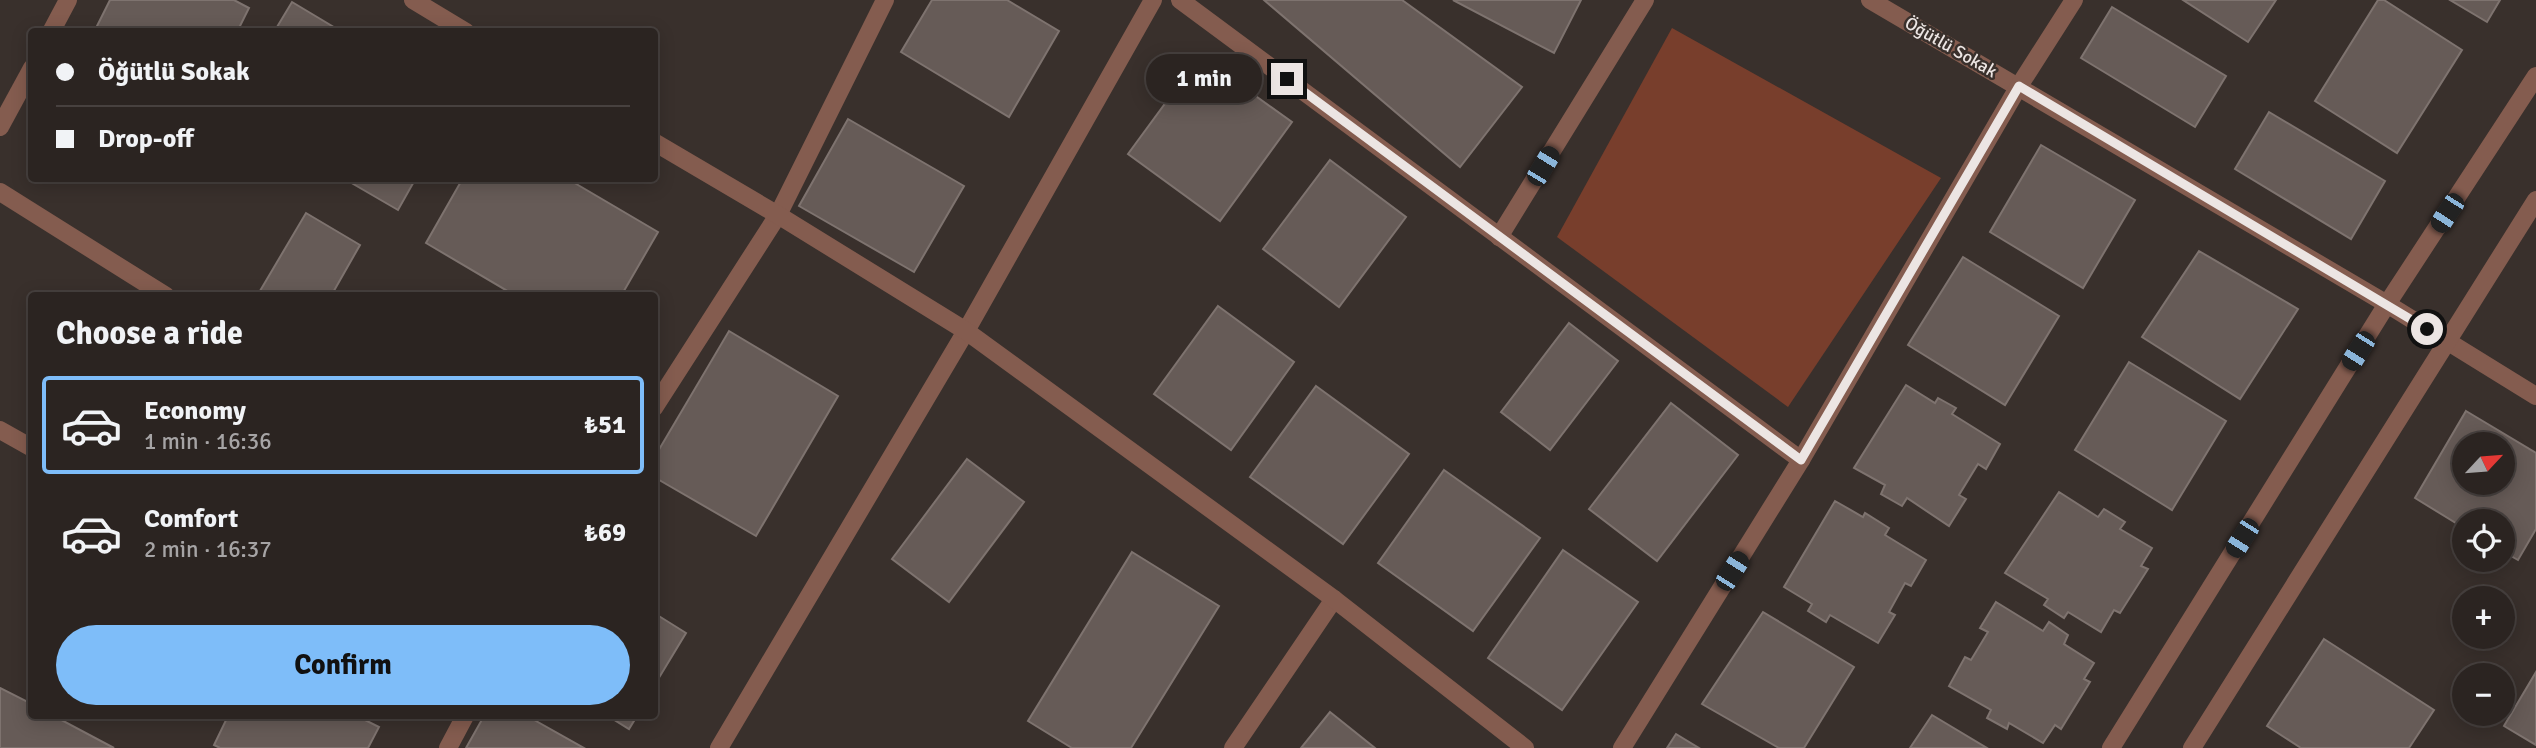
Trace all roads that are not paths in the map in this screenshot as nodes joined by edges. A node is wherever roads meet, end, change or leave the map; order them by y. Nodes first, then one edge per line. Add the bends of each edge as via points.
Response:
1 (68, 0) edge
2 (413, 0) edge
3 (885, 0) edge
4 (1153, 0) edge
5 (1180, 0) edge
6 (1645, 0) edge
7 (1870, 0) edge
8 (2074, 0) edge
9 (53, 28) edge
10 (459, 28) edge
11 (28, 75) edge
12 (2536, 76) edge
13 (2019, 86) junction
14 (0, 127) edge
15 (658, 144) edge
16 (0, 192) edge
17 (2536, 200) edge
18 (778, 215) junction
19 (1499, 237) junction
20 (160, 292) edge
21 (2387, 304) junction
22 (966, 331) junction
23 (2447, 341) junction
24 (2536, 396) edge
25 (658, 402) edge
26 (0, 430) edge
27 (28, 446) edge
28 (1801, 460) junction
29 (1334, 600) junction
30 (463, 719) edge
31 (448, 748) edge
32 (719, 748) edge
33 (1233, 748) edge
34 (1525, 748) edge
35 (1622, 748) edge
36 (2111, 748) edge
37 (2192, 748) edge

1 - 9 street
2 - 10 street
3 - 18 street
4 - 22 street
5 - 19 street
6 - 19 street
7 - 13 street, Öğütlü Sokak
8 - 13 street
11 - 14 street
12 - 21 street
13 - 21 street, Öğütlü Sokak
13 - 28 street
15 - 18 street
16 - 20 street
17 - 23 street
18 - 22 street
18 - 25 street
19 - 28 street
21 - 23 street, Öğütlü Sokak
21 - 36 street
22 - 29 street
22 - 32 street
23 - 24 street, Öğütlü Sokak
23 - 37 street
26 - 27 street
28 - 35 street
29 - 33 street
29 - 34 street
30 - 31 street

